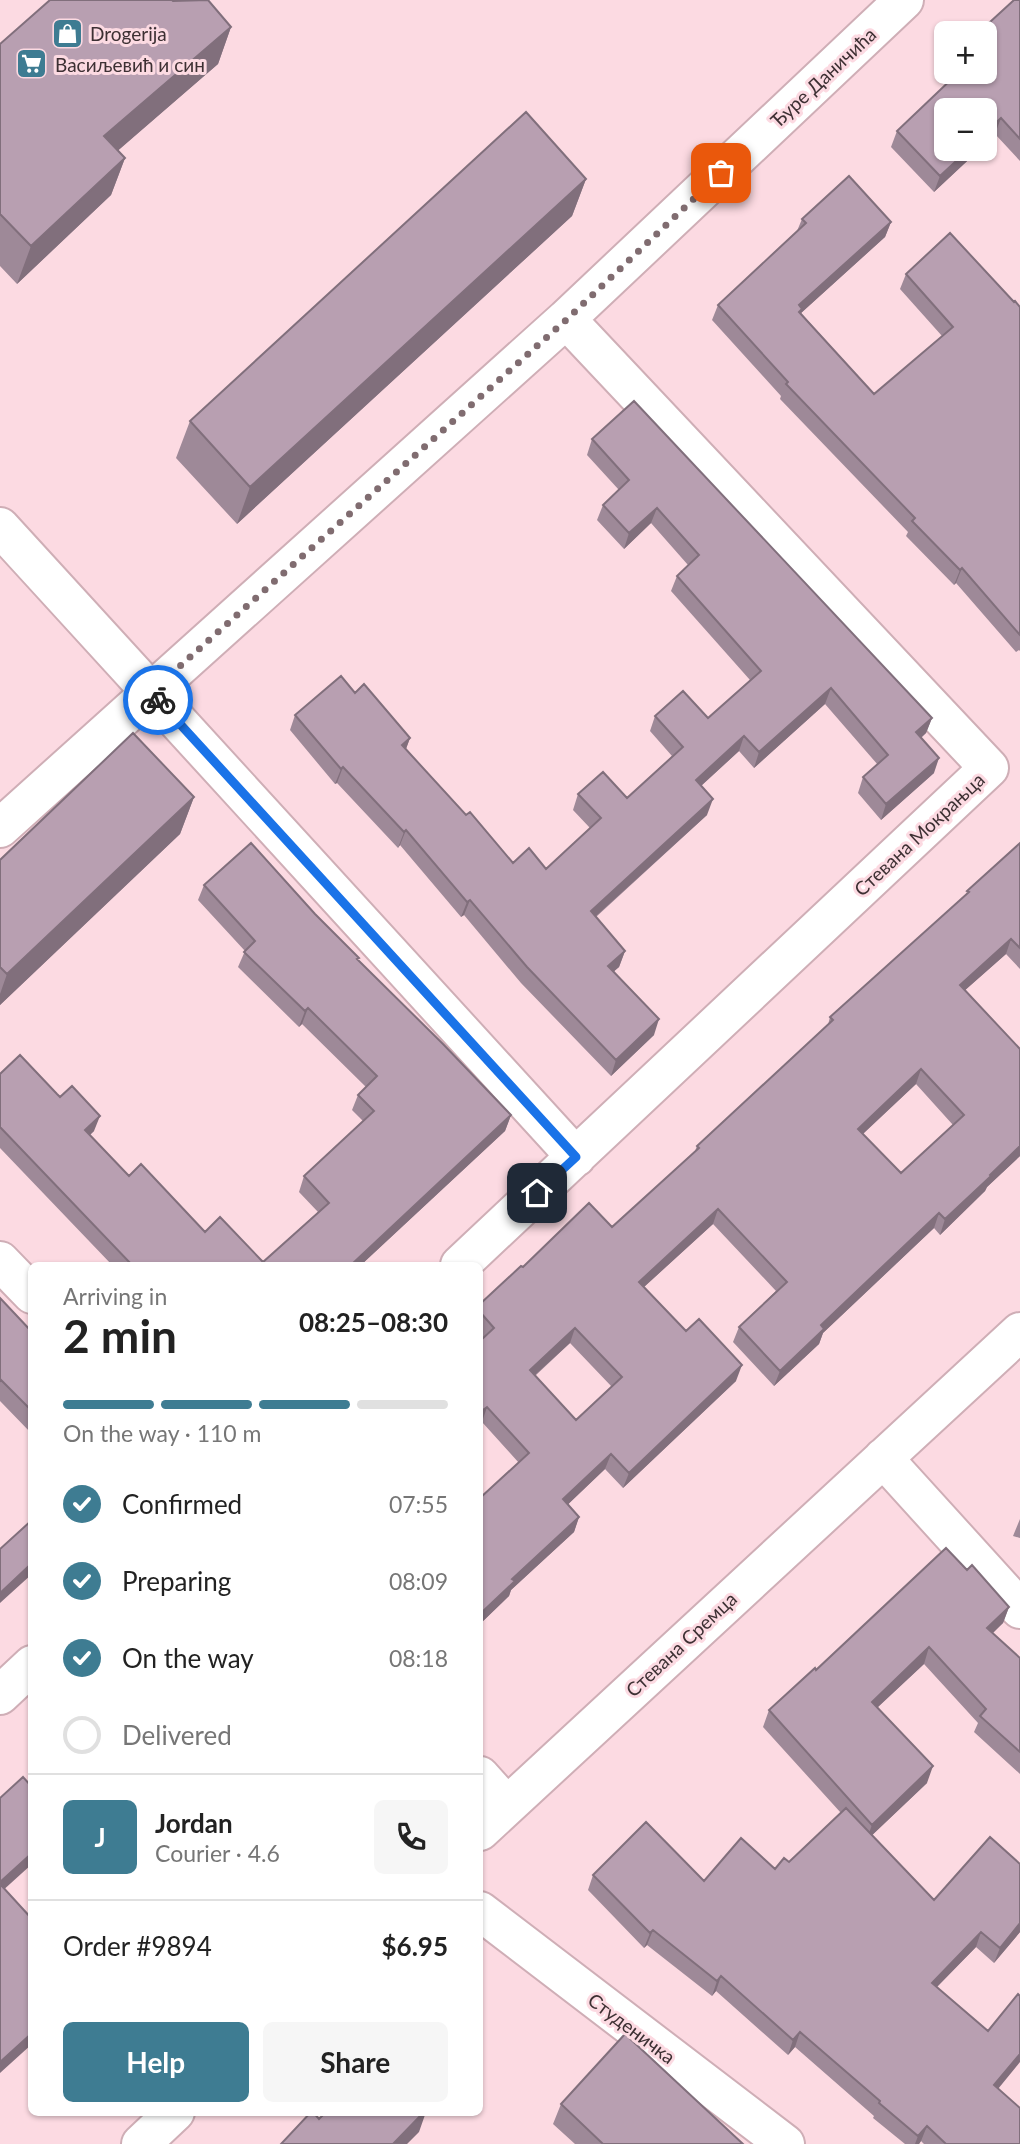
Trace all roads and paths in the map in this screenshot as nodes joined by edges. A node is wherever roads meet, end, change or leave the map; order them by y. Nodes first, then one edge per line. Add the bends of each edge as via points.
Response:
1 (904, 0) edge
2 (566, 320) junction
3 (0, 527) edge
4 (151, 692) junction
5 (0, 828) edge
6 (576, 1157) junction
7 (0, 1261) edge
8 (463, 1262) edge
9 (28, 1290) edge
10 (1020, 1332) edge
11 (883, 1458) junction
12 (1020, 1609) edge
13 (28, 1669) edge
14 (0, 1695) edge
15 (483, 1786) edge
16 (493, 1819) edge
17 (483, 1913) edge
18 (171, 2116) edge
19 (141, 2144) edge
20 (785, 2144) edge

1 - 2 street, Ђуре Даничића
2 - 4 street, Ђуре Даничића
2 - 6 street, Стевана Мокрањца via 989,768
3 - 4 street
4 - 5 street, Ђуре Даничића
4 - 6 street
6 - 8 street, Стевана Мокрањца
7 - 9 street
10 - 11 street, Стевана Сремца
11 - 12 street
11 - 16 street, Стевана Сремца
13 - 14 street
15 - 16 street
17 - 20 street, Студеничка
18 - 19 street

